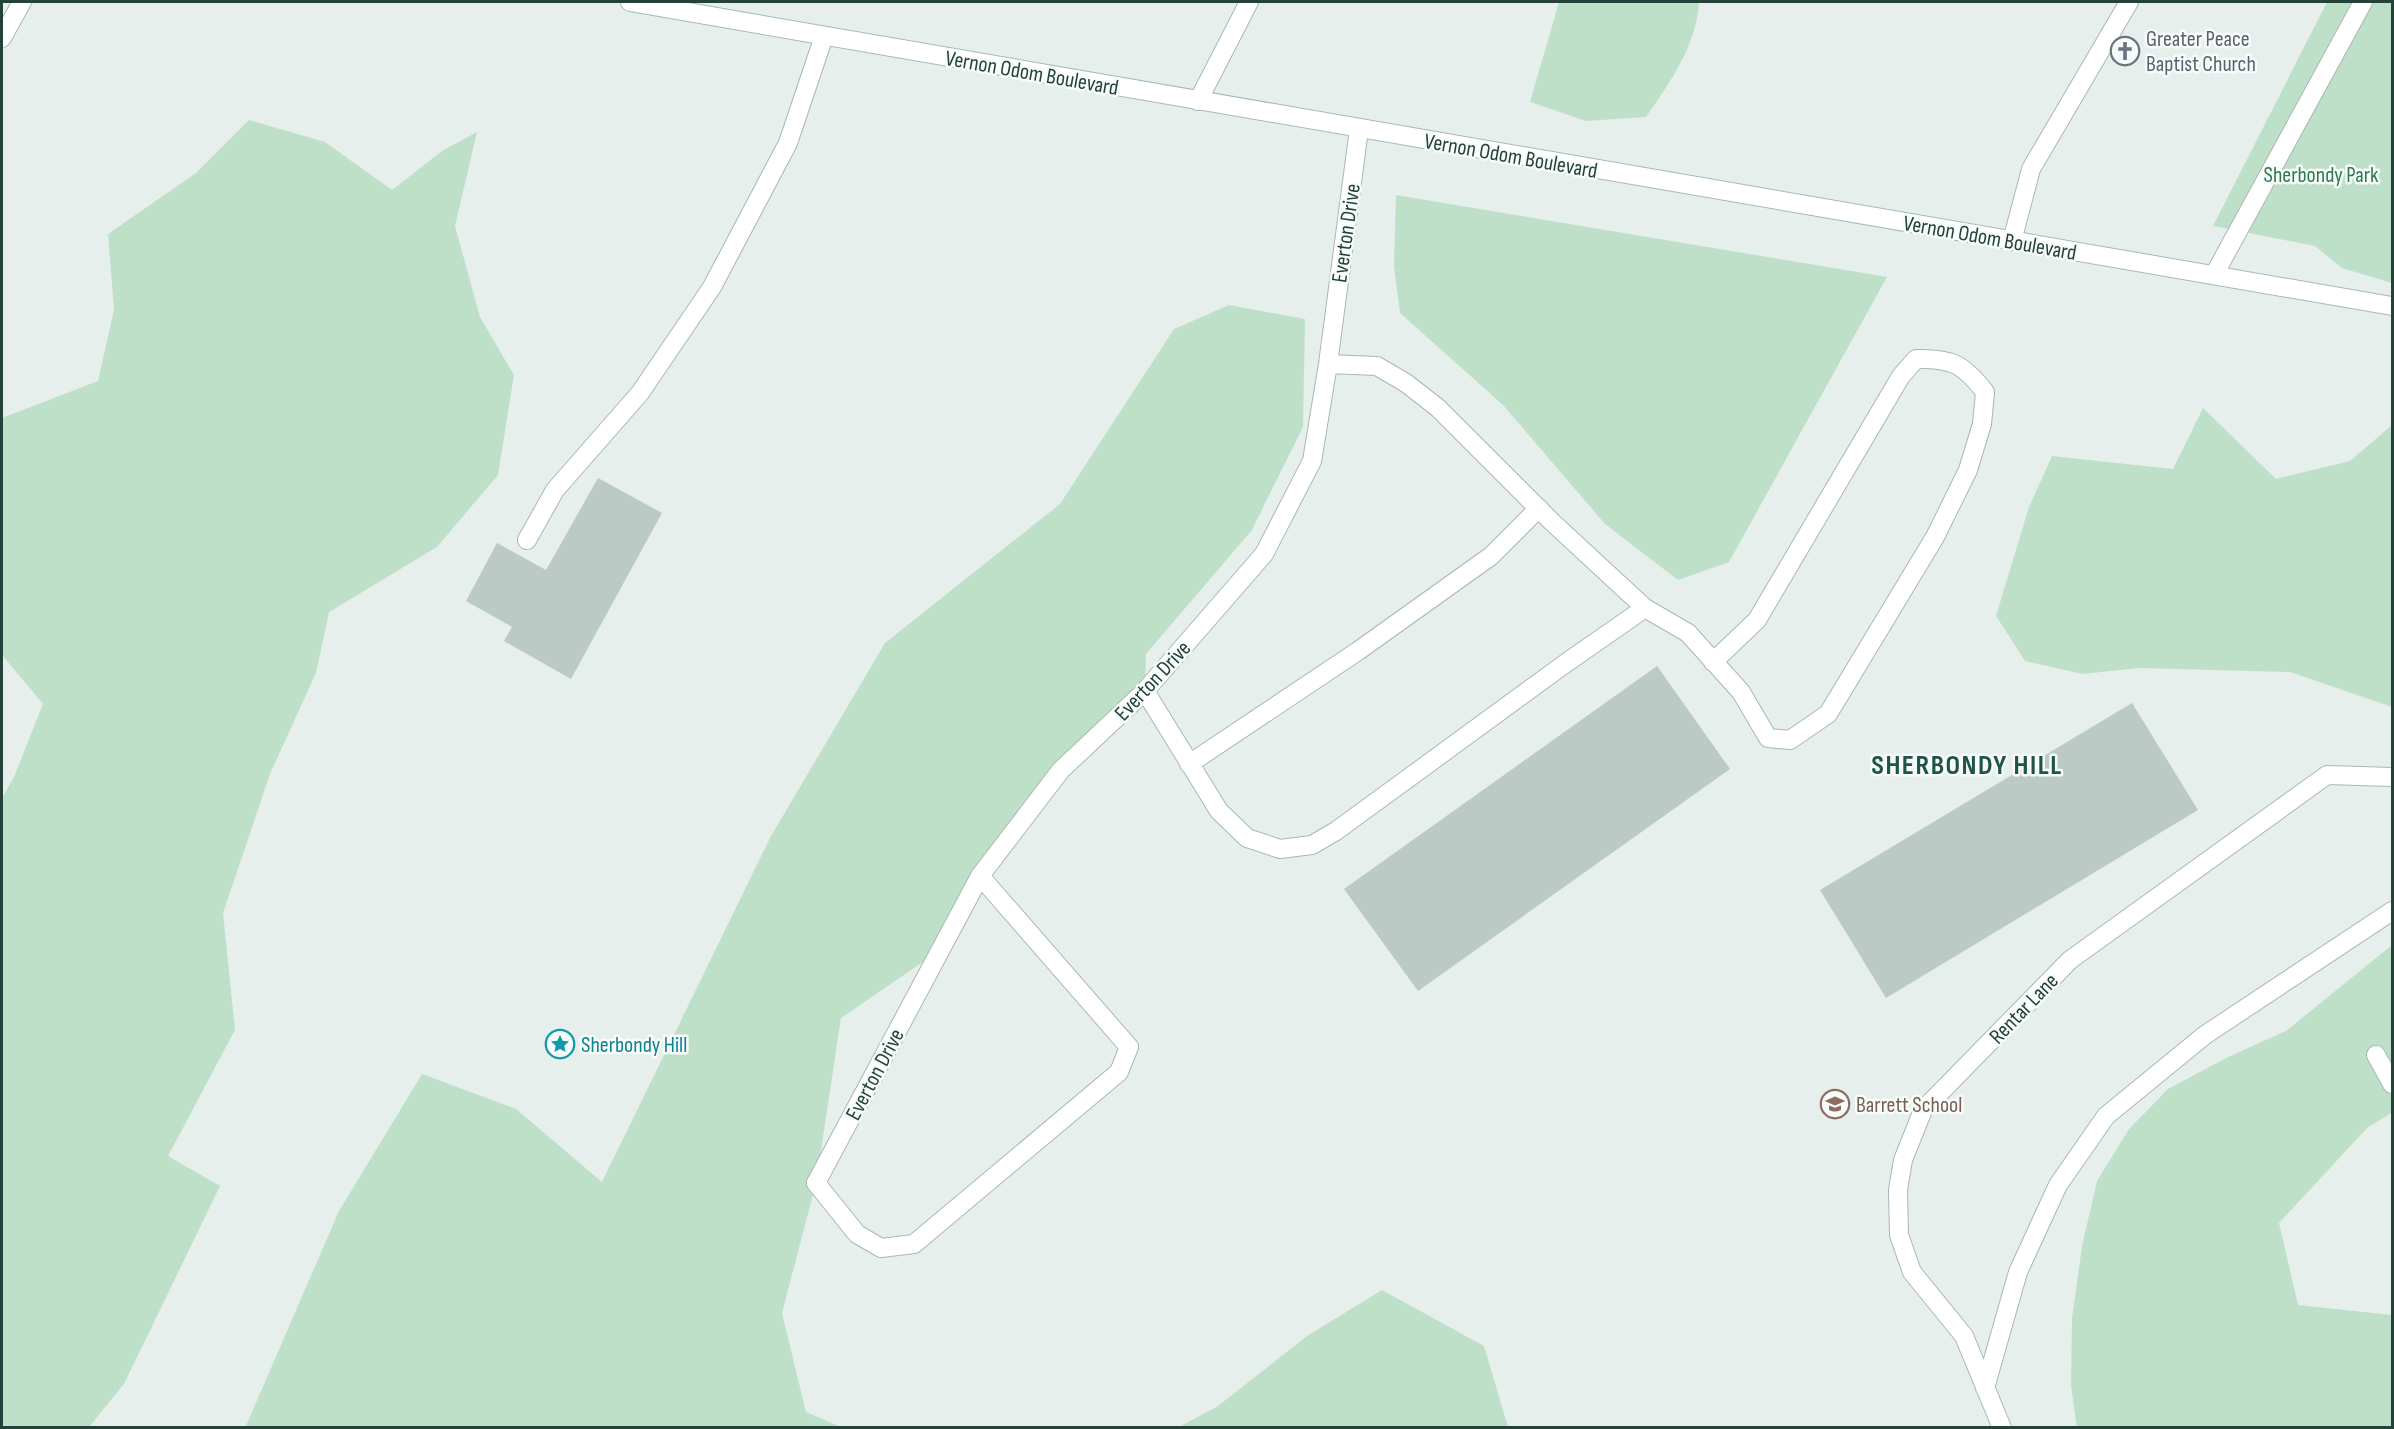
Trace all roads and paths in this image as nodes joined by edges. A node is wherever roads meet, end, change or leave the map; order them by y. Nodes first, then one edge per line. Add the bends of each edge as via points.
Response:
1 (22, 2) edge
2 (630, 2) edge
3 (1249, 2) edge
4 (2129, 2) edge
5 (2363, 2) edge
6 (824, 36) junction
7 (2, 38) edge
8 (1198, 101) junction
9 (1359, 129) junction
10 (2013, 241) junction
11 (2214, 275) junction
12 (2392, 306) edge
13 (1328, 364) junction
14 (1539, 508) junction
15 (527, 540) dead end
16 (1645, 608) junction
17 (1713, 662) junction
18 (1145, 691) junction
19 (1189, 764) junction
20 (2392, 777) edge
21 (980, 876) junction
22 (2392, 911) edge
23 (2376, 1054) dead end
24 (2392, 1084) edge
25 (1986, 1388) junction
26 (2002, 1428) edge

1 - 7 street
2 - 6 street, Vernon Odom Boulevard
3 - 8 street
4 - 10 street via 2031,169
5 - 11 street
6 - 8 street, Vernon Odom Boulevard
6 - 15 street via 788,143 712,287 640,393 555,490
8 - 9 street, Vernon Odom Boulevard
9 - 10 street, Vernon Odom Boulevard
9 - 13 street, Everton Drive
10 - 11 street, Vernon Odom Boulevard
11 - 12 street, Vernon Odom Boulevard
13 - 14 street via 1377,366 1406,383 1438,408
13 - 18 street, Everton Drive via 1312,461 1264,554
14 - 16 street
14 - 19 street via 1491,556
16 - 17 street via 1688,633
16 - 19 street via 1312,845 1280,849 1247,838 1219,811
17 - 17 street via 1741,692 1768,738 1790,740 1828,714 1935,537 1968,470 1982,424 1985,392 1969,372 1941,358 1916,359 1901,376 1757,620
18 - 19 street
18 - 21 street, Everton Drive via 1060,770
20 - 25 street, Rentar Lane via 2327,775 2317,782 2070,960 1923,1110 1903,1160 1898,1190 1899,1235 1912,1272 1964,1336
21 - 21 street, Everton Drive via 816,1183 857,1234 881,1248 914,1244 1119,1072 1129,1047
22 - 25 street via 2205,1035 2106,1116 2058,1185 2018,1272
23 - 24 street
25 - 26 street, Rentar Lane

